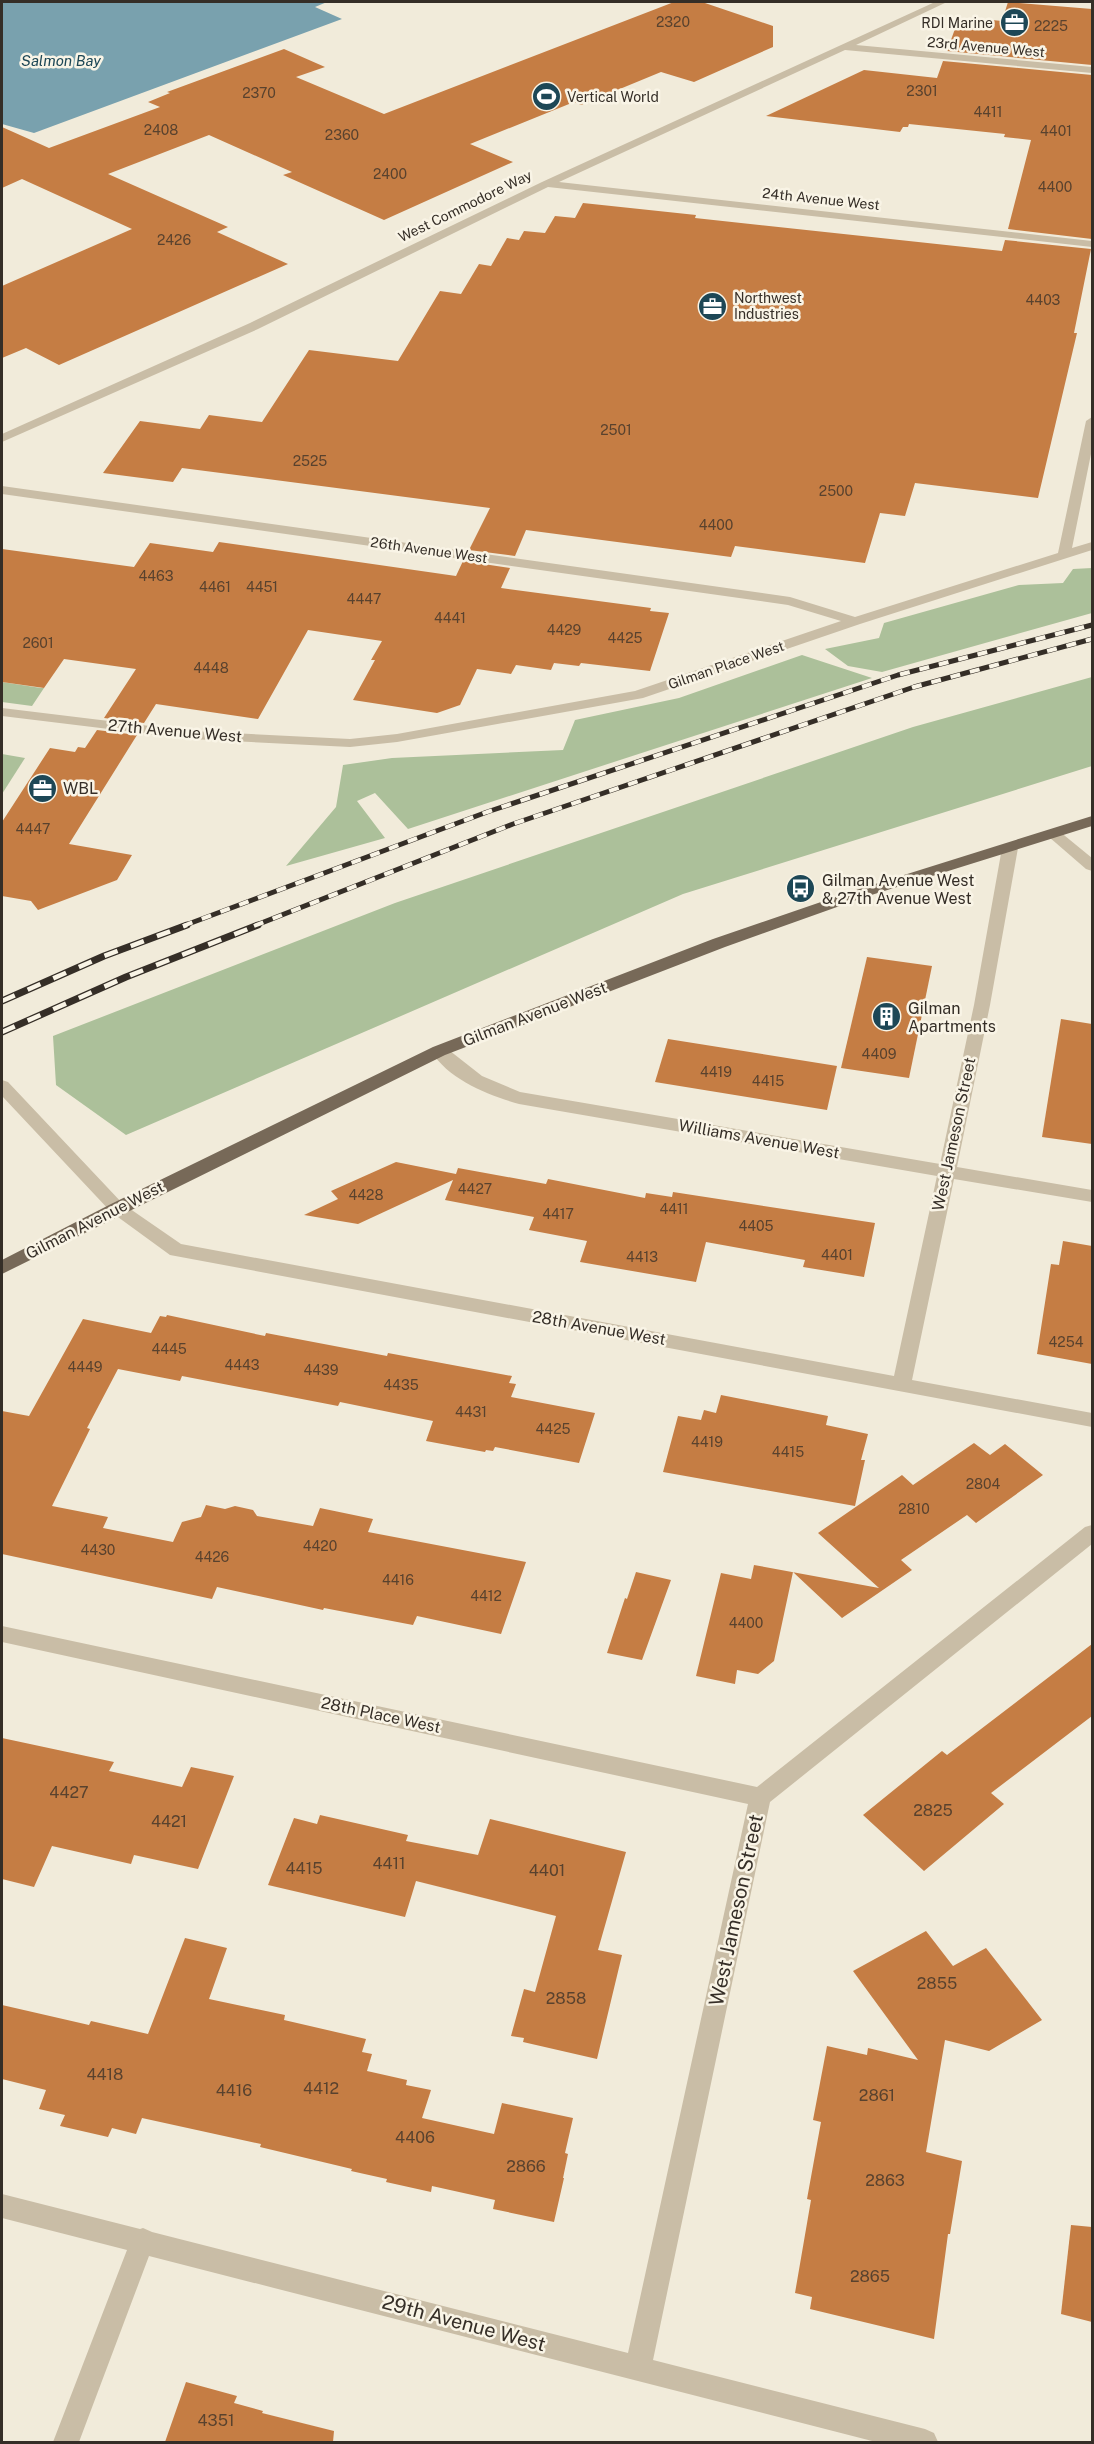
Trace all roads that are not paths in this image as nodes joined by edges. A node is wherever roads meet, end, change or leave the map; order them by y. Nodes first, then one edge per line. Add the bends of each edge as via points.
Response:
1 (942, 2) edge
2 (842, 47) junction
3 (1092, 70) edge
4 (546, 184) junction
5 (1092, 244) edge
6 (1092, 421) edge
7 (2, 438) edge
8 (2, 490) edge
9 (1092, 546) edge
10 (1064, 554) junction
11 (855, 621) junction
12 (2, 712) edge
13 (350, 743) joint
14 (1092, 821) edge
15 (1054, 834) junction
16 (1010, 848) junction
17 (1092, 866) edge
18 (439, 1051) junction
19 (2, 1086) edge
20 (946, 1170) junction
21 (1092, 1196) edge
22 (117, 1208) junction
23 (2, 1268) edge
24 (902, 1384) junction
25 (1092, 1420) edge
26 (1092, 1533) edge
27 (2, 1634) edge
28 (760, 1797) junction
29 (2, 2206) edge
30 (143, 2240) junction
31 (638, 2368) junction
32 (66, 2442) edge
33 (925, 2442) edge

1 - 2 street, West Commodore Way
2 - 3 street, 23rd Avenue West
2 - 4 street, West Commodore Way
4 - 5 street, 24th Avenue West
4 - 7 street, West Commodore Way via 254,326
6 - 10 street
8 - 11 street, 26th Avenue West via 790,601
9 - 10 street, Gilman Place West
10 - 11 street, Gilman Place West
11 - 13 street, Gilman Place West via 638,695
12 - 13 street, 27th Avenue West via 191,735
14 - 15 main road, Gilman Avenue West
15 - 16 main road, Gilman Avenue West
15 - 17 street
16 - 18 main road, Gilman Avenue West via 859,894 719,943
16 - 20 street, West Jameson Street via 982,1005
18 - 20 street, Williams Avenue West via 465,1076 488,1089 519,1098
18 - 22 main road, Gilman Avenue West
19 - 22 street, 28th Avenue West
20 - 21 street, Williams Avenue West
20 - 24 street, West Jameson Street
22 - 23 main road, Gilman Avenue West
22 - 24 street, 28th Avenue West via 176,1250
24 - 25 street, 28th Avenue West
26 - 28 street, West Jameson Street
27 - 28 street, 28th Place West
28 - 31 street, West Jameson Street
29 - 30 street, 29th Avenue West
30 - 31 street, 29th Avenue West
30 - 32 street
31 - 33 street, 29th Avenue West

